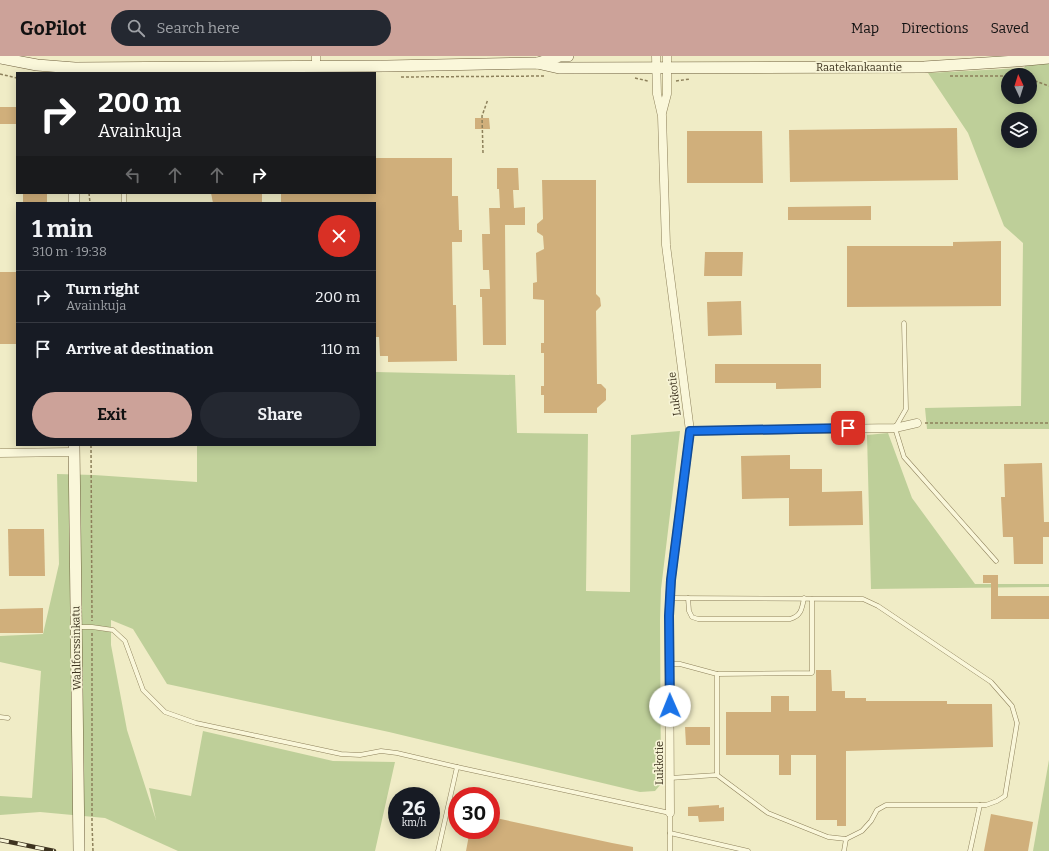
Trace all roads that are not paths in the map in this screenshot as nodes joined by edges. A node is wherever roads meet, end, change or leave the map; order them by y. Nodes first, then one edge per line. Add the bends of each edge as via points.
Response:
1 (568, 56) edge
2 (667, 56) edge
3 (0, 58) edge
4 (1049, 58) edge
5 (316, 61) edge
6 (656, 62) edge
7 (537, 64) junction
8 (668, 67) junction
9 (74, 71) edge
10 (662, 116) junction
11 (904, 323) dead end
12 (917, 422) road end
13 (895, 428) junction
14 (690, 431) junction
15 (74, 449) edge
16 (0, 453) edge
17 (996, 561) dead end
18 (670, 598) junction
19 (688, 598) junction
20 (804, 598) junction
21 (812, 599) junction
22 (76, 627) junction
23 (669, 664) junction
24 (717, 674) junction
25 (0, 717) edge
26 (8, 718) dead end
27 (457, 767) junction
28 (717, 775) junction
29 (670, 778) junction
30 (980, 804) junction
31 (670, 813) junction
32 (670, 833) junction
33 (846, 839) junction
34 (79, 851) edge
35 (438, 851) edge
36 (670, 851) edge
37 (748, 851) edge
38 (844, 851) edge
39 (970, 851) edge

1 - 7 main road
2 - 8 street
3 - 9 main road
4 - 8 main road, Raatekankaantie via 924,67
5 - 7 main road
5 - 9 main road
6 - 7 main road via 559,68
6 - 8 main road, Raatekankaantie
6 - 10 street via 657,94
8 - 10 street via 667,94
10 - 14 street, Lukkotie via 666,245
11 - 13 lane via 906,409
12 - 13 street
13 - 14 street
13 - 17 lane via 904,457
14 - 18 street, Lukkotie
15 - 16 street
15 - 22 main road, Wahlforssinkatu
18 - 19 lane
18 - 23 street, Lukkotie
19 - 20 lane
19 - 20 lane via 689,611 692,617 698,619 790,619 802,612
20 - 21 lane
21 - 24 lane via 812,673
21 - 30 lane via 863,599 878,606 991,682 1012,706 1018,723 1005,796 997,801
22 - 27 lane via 113,630 125,641 143,690 165,712 196,723 341,754 360,755 381,751
22 - 34 main road, Wahlforssinkatu
23 - 24 lane via 680,664
23 - 29 street, Lukkotie
24 - 28 lane
25 - 26 lane
27 - 31 lane
27 - 35 lane
28 - 29 lane
28 - 33 lane via 768,813 828,837
29 - 31 street, Lukkotie
30 - 33 lane via 886,805 877,810 862,831
30 - 39 lane
31 - 32 lane
32 - 36 lane
32 - 37 lane
33 - 38 lane

